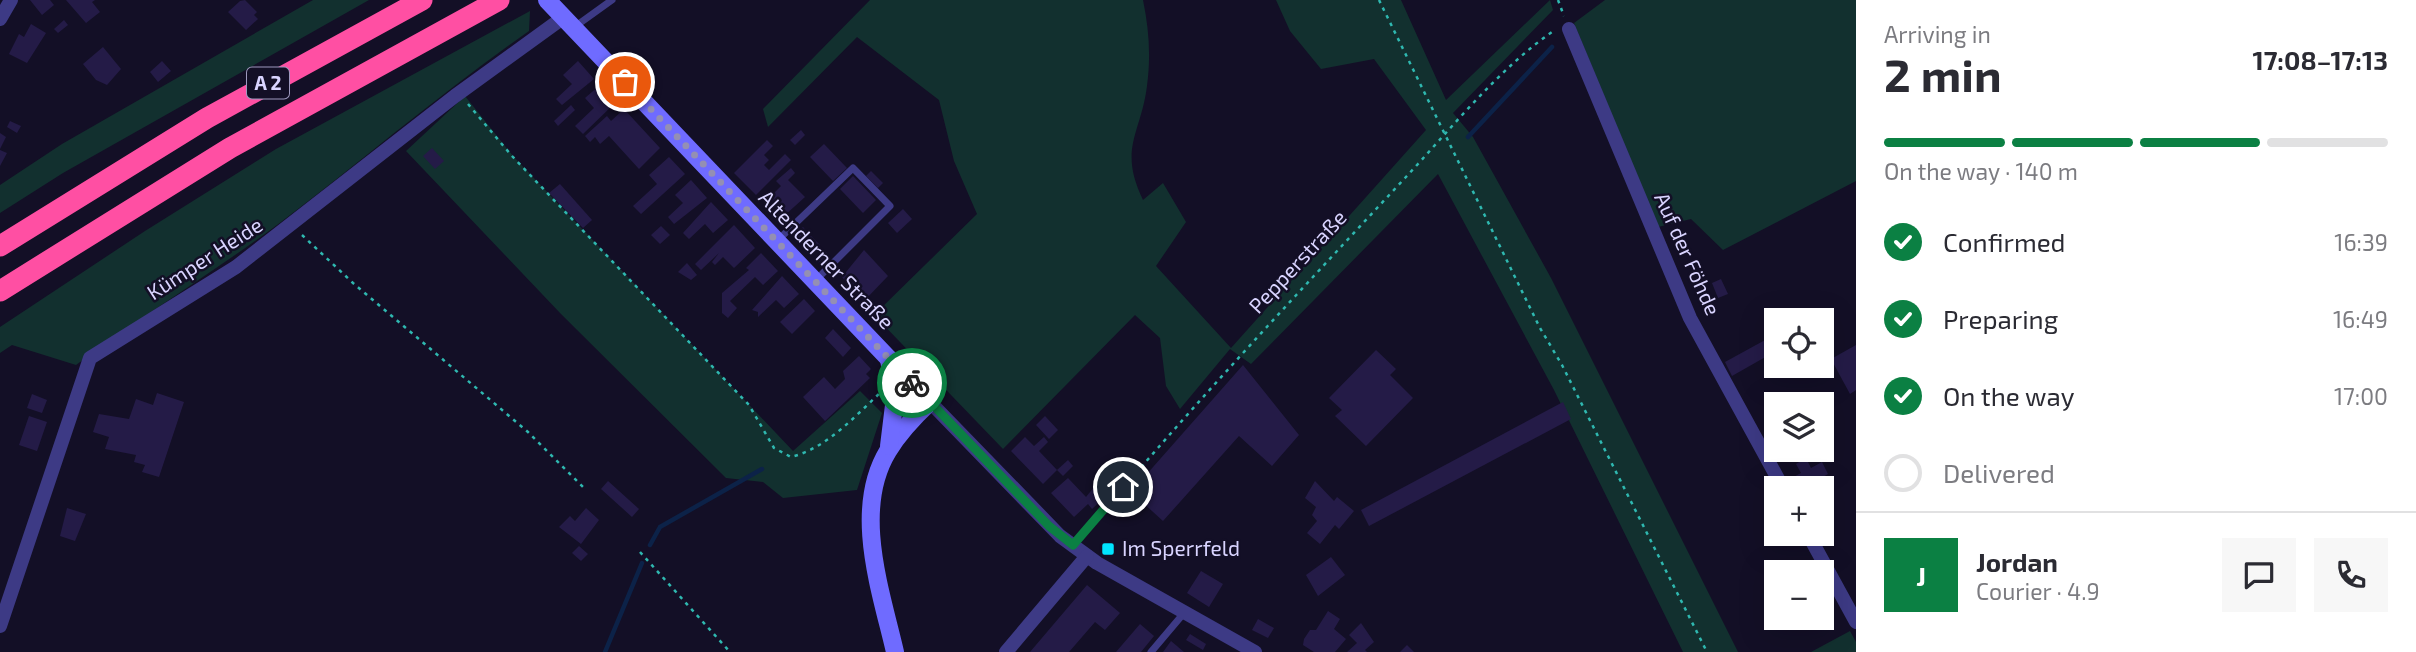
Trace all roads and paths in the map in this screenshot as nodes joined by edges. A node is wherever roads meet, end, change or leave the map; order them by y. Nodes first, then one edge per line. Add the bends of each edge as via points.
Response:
1 (11, 0) edge
2 (422, 0) edge
3 (499, 0) edge
4 (547, 0) edge
5 (612, 0) edge
6 (1379, 0) edge
7 (1558, 0) edge
8 (1, 15) edge
9 (568, 22) junction
10 (1569, 29) junction
11 (459, 94) junction
12 (1445, 135) junction
13 (294, 223) junction
14 (776, 241) junction
15 (0, 246) edge
16 (815, 281) junction
17 (0, 291) edge
18 (889, 359) junction
19 (893, 381) junction
20 (930, 402) junction
21 (888, 449) junction
22 (1776, 476) edge
23 (1123, 487) joint
24 (586, 490) dead end
25 (1073, 545) junction
26 (1815, 546) edge
27 (640, 552) dead end
28 (1087, 556) junction
29 (1185, 612) junction
30 (1856, 622) edge
31 (0, 626) edge
32 (730, 652) edge
33 (895, 652) edge
34 (1006, 652) edge
35 (1151, 652) edge
36 (1255, 652) edge
37 (1707, 652) edge

1 - 8 street
2 - 15 highway, A 2 via 207,118
3 - 17 highway, A 2 via 230,148
4 - 9 main road, Altenderner Straße
5 - 9 lane
6 - 12 path
7 - 10 path
9 - 11 street, Kümper Heide
9 - 14 main road, Altenderner Straße
10 - 12 path, Pepperstraße via 1559,27 1532,44
10 - 22 street, Auf der Föhde via 1690,318
11 - 13 street, Kümper Heide
11 - 19 path via 749,405 774,448 792,457 804,454 835,434
12 - 23 path, Pepperstraße via 1235,359
12 - 37 path
13 - 24 path via 305,239 528,432
13 - 31 street, Kümper Heide via 236,267 90,358
14 - 16 main road, Altenderner Straße
14 - 16 lane via 853,168 890,206
16 - 18 main road, Altenderner Straße
18 - 19 main road
18 - 20 main road, Altenderner Straße
19 - 21 main road via 895,416
20 - 21 main road
20 - 25 street, Altenderner Straße via 1049,526
21 - 33 main road via 874,485 870,520
23 - 25 lane
25 - 28 street, Altenderner Straße
26 - 30 street
27 - 32 path
28 - 29 street, Altenderner Straße
28 - 34 street
29 - 35 lane
29 - 36 street, Altenderner Straße

